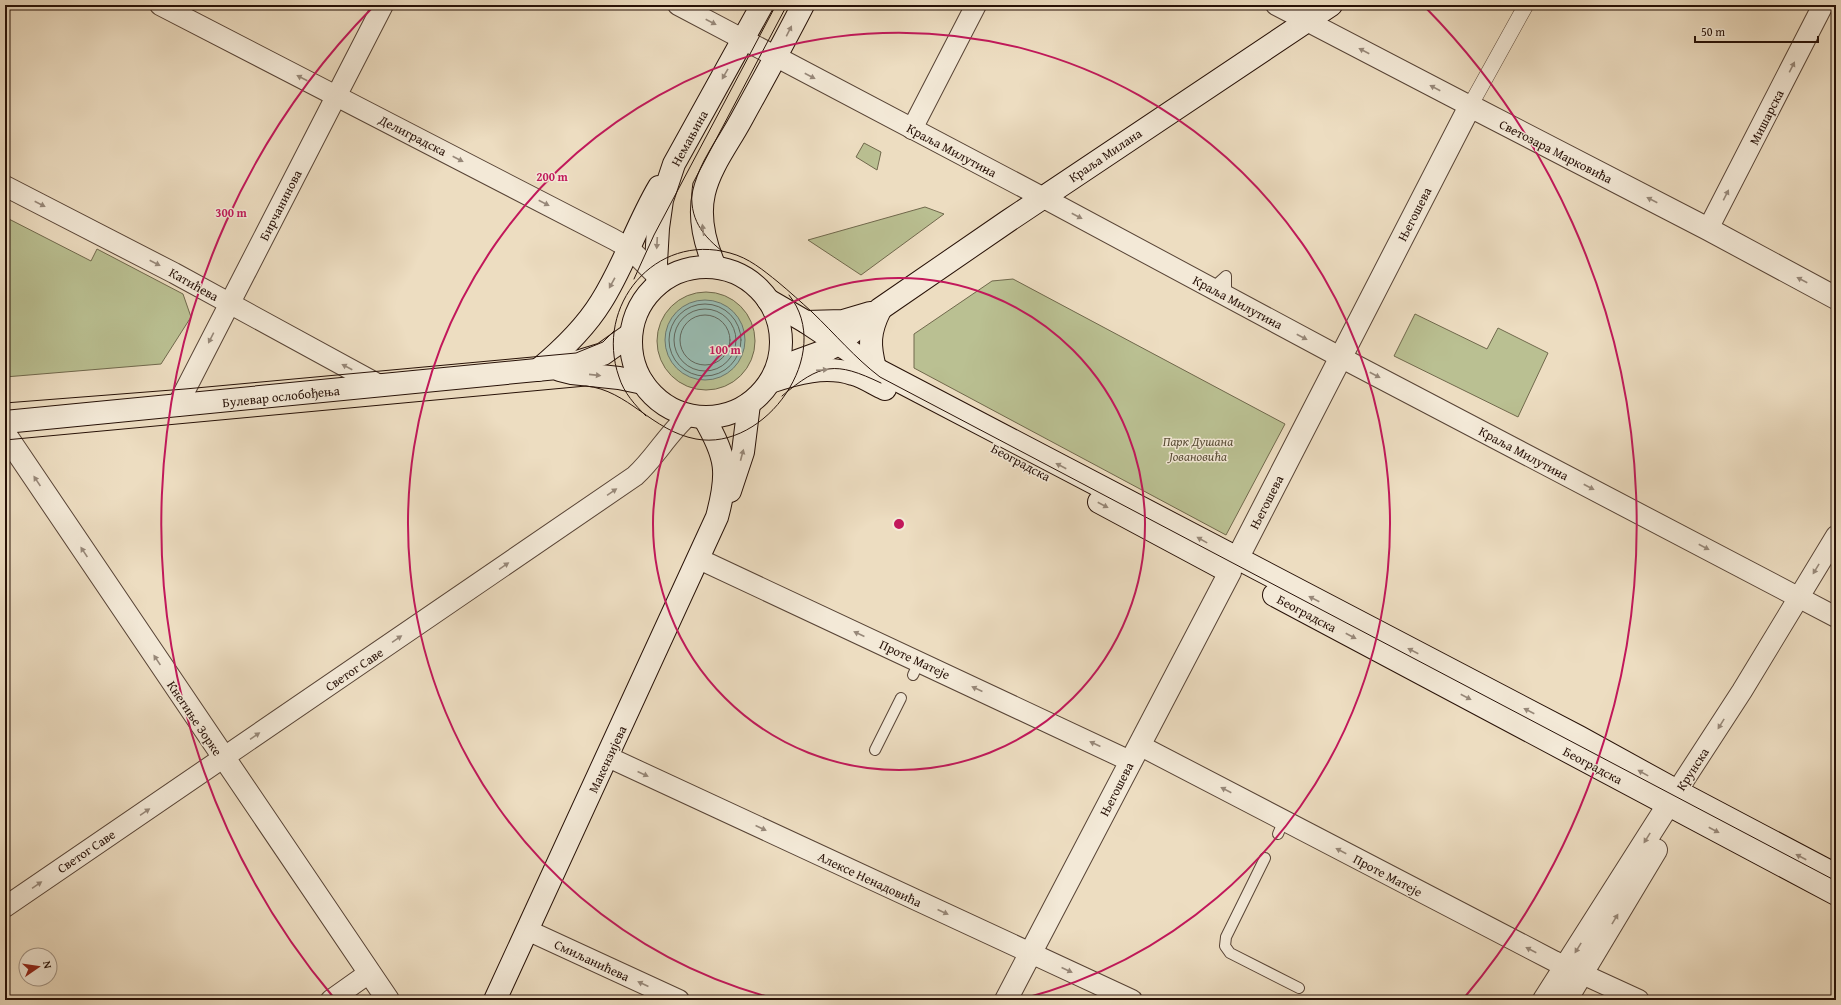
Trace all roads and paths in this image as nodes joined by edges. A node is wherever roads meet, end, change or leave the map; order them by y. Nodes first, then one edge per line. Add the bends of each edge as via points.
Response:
1 (160, 5) edge
2 (383, 5) edge
3 (678, 5) edge
4 (762, 5) edge
5 (803, 5) edge
6 (976, 5) edge
7 (1276, 5) edge
8 (1331, 5) edge
9 (1526, 5) edge
10 (1823, 5) edge
11 (1307, 22) junction
12 (744, 40) junction
13 (776, 58) junction
14 (336, 96) junction
15 (1470, 106) junction
16 (912, 129) junction
17 (674, 164) junction
18 (5, 186) edge
19 (1042, 197) junction
20 (1708, 229) junction
21 (629, 248) junction
22 (715, 267) junction
23 (658, 280) junction
24 (1208, 286) junction
25 (1228, 297) junction
26 (1836, 298) edge
27 (768, 300) junction
28 (229, 303) junction
29 (880, 309) junction
30 (806, 322) junction
31 (631, 334) junction
32 (838, 344) junction
33 (1340, 357) junction
34 (876, 368) junction
35 (547, 369) junction
36 (773, 375) junction
37 (643, 383) junction
38 (381, 386) junction
39 (749, 404) junction
40 (177, 406) junction
41 (696, 417) junction
42 (5, 422) edge
43 (5, 434) edge
44 (717, 517) junction
45 (1836, 536) edge
46 (699, 559) junction
47 (1233, 566) junction
48 (1799, 597) junction
49 (1836, 616) edge
50 (902, 698) dead end
51 (875, 750) dead end
52 (1134, 753) junction
53 (608, 757) junction
54 (223, 758) junction
55 (1678, 801) junction
56 (1265, 858) dead end
57 (1836, 875) edge
58 (1836, 894) edge
59 (5, 906) edge
60 (527, 930) junction
61 (1031, 954) junction
62 (1574, 970) junction
63 (369, 973) junction
64 (1299, 988) dead end
65 (331, 1000) edge
66 (388, 1000) edge
67 (495, 1000) edge
68 (679, 1000) edge
69 (1006, 1000) edge
70 (1132, 1000) edge
71 (1544, 1000) edge
72 (1566, 1000) edge
73 (1639, 1000) edge

14 -> 1 street, Делиградска
2 - 14 street, Бирчанинова
3 -> 12 street, Краља Милутина
4 - 12 main road, Немањина
13 -> 5 main road
6 - 16 street
7 - 11 street, Светозара Марковића
8 - 11 main road, Краља Милана
9 - 15 street, Његошева
20 -> 10 street, Мишарска
15 -> 11 street, Светозара Марковића
11 - 19 main road, Краља Милана
12 - 13 street, Краља Милутина
12 -> 17 main road, Немањина
13 -> 16 street, Краља Милутина
22 -> 13 main road via 703,234 703,194 709,177
14 -> 21 street, Делиградска
14 - 28 street, Бирчанинова
20 -> 15 main road, Светозара Марковића
15 - 33 main road, Његошева
16 - 19 street, Краља Милутина
17 - 21 main road via 646,209
17 -> 23 main road, Немањина via 662,200 658,228
18 -> 28 street, Катићева
19 -> 24 street, Краља Милутина
19 - 29 main road, Краља Милана
26 -> 20 main road, Светозара Марковића
21 - 23 street, Делиградска
21 -> 35 main road via 601,303
22 - 23 main road via 691,268
22 - 27 main road via 745,278
23 - 31 main road via 638,310
24 - 25 street, Краља Милутина
24 - 25 lane via 1216,284 1227,273
25 -> 33 street, Краља Милутина
27 - 30 main road
27 - 36 main road via 775,313 781,335
38 -> 28 street, Катићева
28 -> 40 street, Бирчанинова
29 - 30 main road, Краља Милана via 848,320
29 - 32 main road, Краља Милана
29 - 34 main road via 871,331 870,342
30 - 32 main road, Београдска
31 - 35 main road, Булевар ослобођења via 603,354
31 - 37 main road via 634,363
32 - 34 main road, Београдска
32 - 36 main road, Краља Милана
33 - 47 main road, Његошева
33 -> 48 street, Краља Милутина
47 -> 34 main road, Београдска
35 -> 37 main road, Булевар ослобођења
35 - 38 main road, Булевар ослобођења
36 - 39 main road
36 -> 47 main road, Београдска via 822,370 841,371 858,376
37 - 41 main road via 662,404
38 - 40 main road, Булевар ослобођења
39 - 41 main road via 725,415
44 -> 39 main road, Макензијева via 727,500 743,452
40 - 42 main road, Булевар ослобођења
41 - 44 main road, Макензијева via 717,441 725,465 725,482
54 -> 41 street, Светог Саве via 635,476 653,458 672,431
54 -> 43 main road, Кнегиње Зорке
44 - 46 main road, Макензијева
45 -> 48 street, Крунска
52 -> 46 street, Проте Матеје via 916,668
46 - 53 main road, Макензијева
47 - 52 main road, Његошева
47 - 55 main road, Београдска via 1579,737
48 - 49 street, Краља Милутина
48 -> 55 street, Крунска
50 - 51 lane
52 - 61 main road, Његошева
62 -> 52 street, Проте Матеје via 1367,865 1281,827
53 - 60 main road, Макензијева
53 -> 61 street, Алексе Ненадовића
59 -> 54 street, Светог Саве
54 - 63 main road, Кнегиње Зорке
57 -> 55 main road, Београдска
55 -> 58 main road, Београдска
55 - 62 main road, Крунска
56 - 64 lane via 1226,937 1225,946 1230,952
60 - 67 main road, Макензијева
68 -> 60 street, Смиљанићева
61 - 69 main road, Његошева
61 -> 70 street, Алексе Ненадовића
62 - 71 main road, Крунска
62 - 72 main road, Крунска
62 - 73 street, Проте Матеје
63 - 65 street
63 - 66 main road, Кнегиње Зорке

